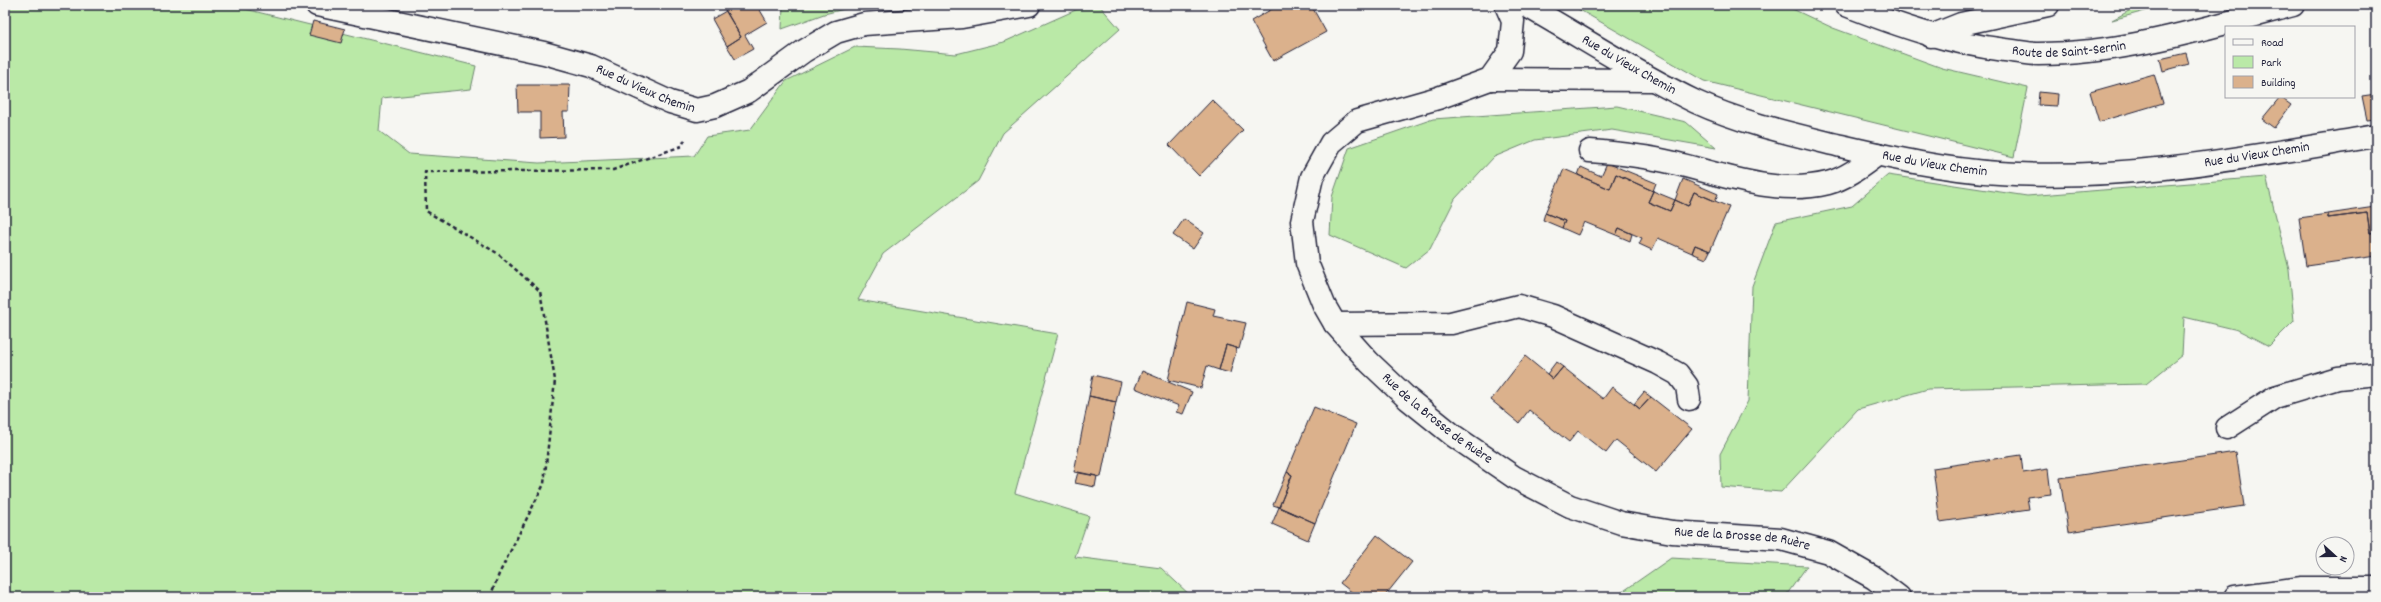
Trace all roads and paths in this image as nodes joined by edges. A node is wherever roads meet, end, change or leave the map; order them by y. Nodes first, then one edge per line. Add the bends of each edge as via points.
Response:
1 (317, 5) edge
2 (1029, 5) edge
3 (1506, 5) edge
4 (1525, 5) edge
5 (1846, 5) edge
6 (2048, 5) edge
7 (2293, 5) edge
8 (1931, 36) junction
9 (1490, 79) junction
10 (1654, 80) junction
11 (697, 110) junction
12 (2376, 136) edge
13 (1590, 151) dead end
14 (1878, 154) junction
15 (1335, 324) junction
16 (2376, 374) edge
17 (1689, 399) dead end
18 (2227, 428) dead end
19 (2376, 588) edge
20 (490, 597) edge
21 (1899, 597) edge
22 (2235, 597) edge

1 - 11 street, Rue du Vieux Chemin via 544,53 590,66 670,102
2 - 11 street, Rue du Vieux Chemin via 962,16 864,24 836,32 804,51 748,91 715,106
3 - 9 street via 1513,20 1510,51
4 - 10 street, Rue du Vieux Chemin
5 - 8 street, Route de Saint-Sernin
6 - 8 street via 1961,24
7 - 8 street, Route de Saint-Sernin via 2158,39 2102,50 2038,54 1979,47
9 - 10 street, Rue de la Brosse de Ruère
9 - 15 street, Rue de la Brosse de Ruère via 1438,98 1356,121 1331,143 1312,177 1302,221 1307,263 1324,305
10 - 14 street, Rue du Vieux Chemin via 1697,102 1749,122
11 - 20 path via 682,146 613,170 425,172 426,212 497,253 540,291 555,380 544,484
12 - 14 street, Rue du Vieux Chemin via 2137,172 2068,175 2000,173 1940,167
13 - 14 street via 1632,154 1740,182 1792,188 1829,183 1853,173
15 - 17 street via 1451,323 1519,306 1553,316 1671,370 1678,374 1687,386
15 - 21 street, Rue de la Brosse de Ruère via 1408,399 1454,436 1514,477 1570,506 1621,523 1672,532 1781,539 1828,552 1874,578
16 - 18 street via 2338,378 2275,397
19 - 22 street via 2302,588

